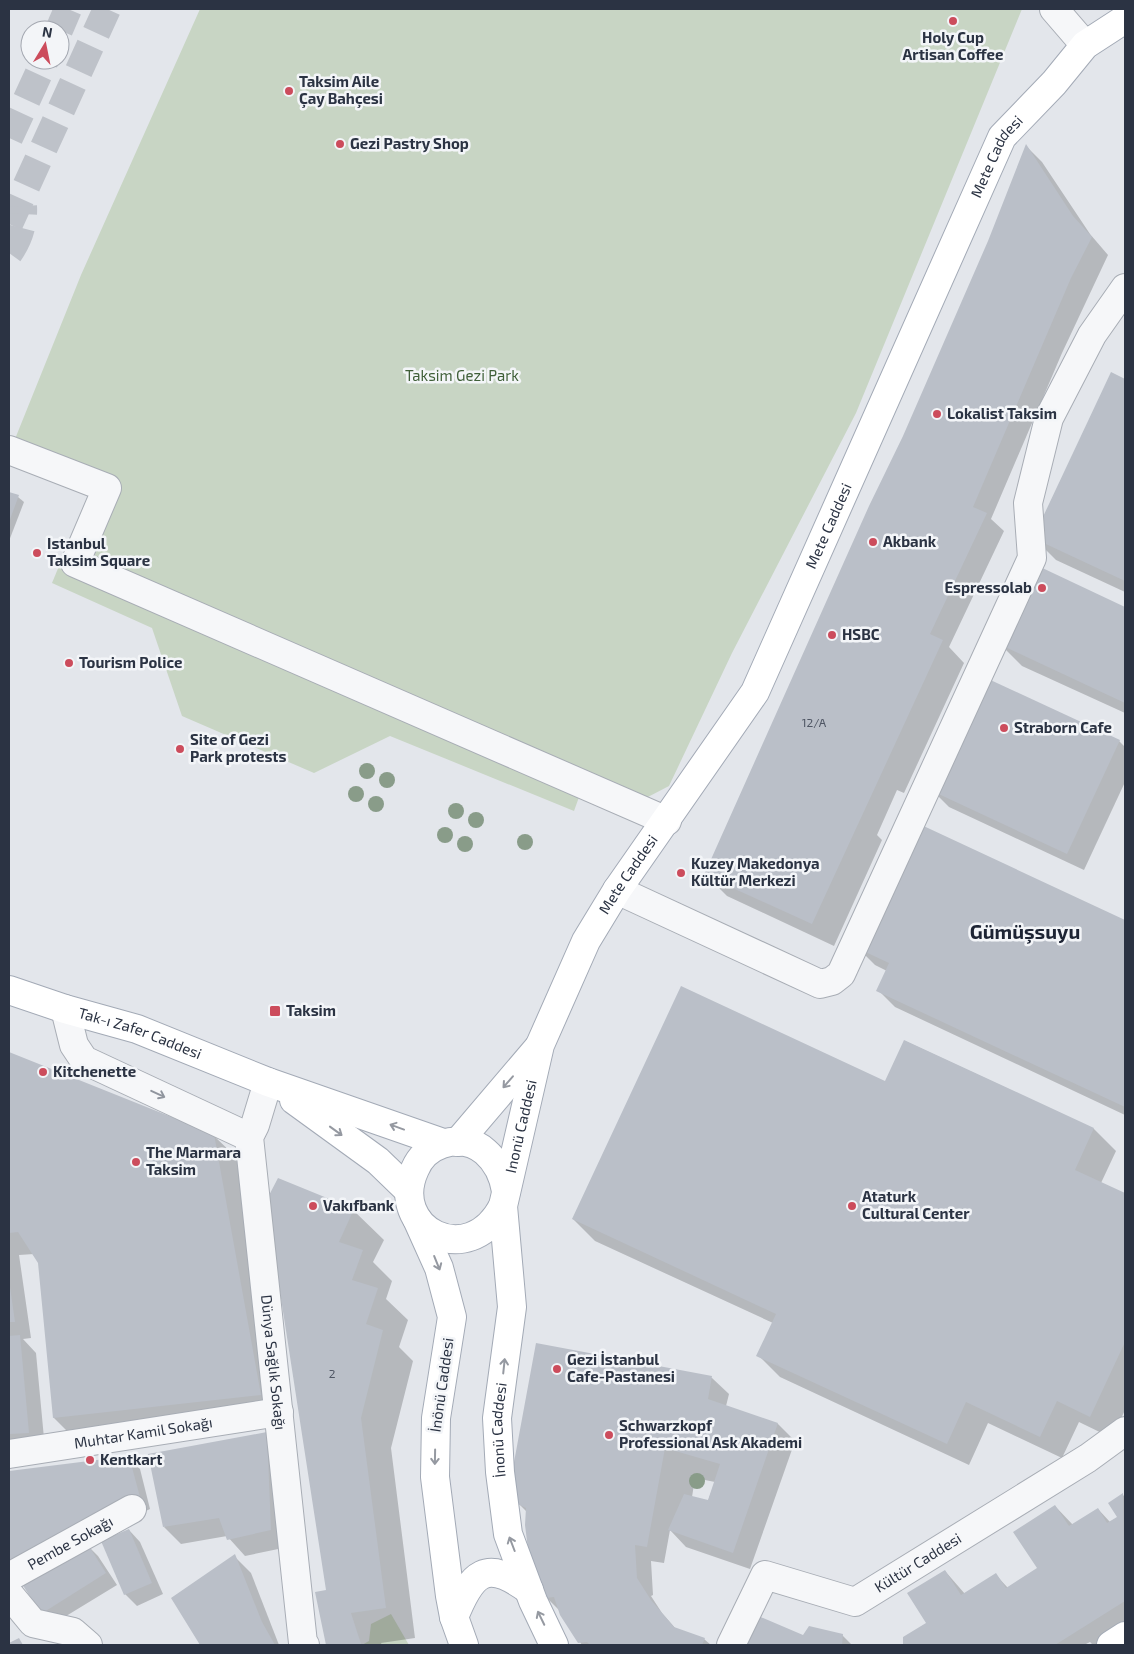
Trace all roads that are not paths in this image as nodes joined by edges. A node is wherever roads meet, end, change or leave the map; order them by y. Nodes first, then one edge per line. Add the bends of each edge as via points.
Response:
1 (1054, 9) edge
2 (1125, 19) edge
3 (1085, 44) junction
4 (1125, 288) edge
5 (9, 450) edge
6 (667, 821) junction
7 (617, 890) junction
8 (9, 990) edge
9 (65, 1009) junction
10 (540, 1046) junction
11 (268, 1082) junction
12 (249, 1137) junction
13 (450, 1143) junction
14 (408, 1190) junction
15 (504, 1198) junction
16 (417, 1219) junction
17 (278, 1412) junction
18 (1125, 1431) edge
19 (9, 1454) edge
20 (132, 1509) dead end
21 (9, 1577) edge
22 (529, 1590) junction
23 (9, 1594) edge
24 (454, 1617) junction
25 (1125, 1636) edge
26 (88, 1645) edge
27 (306, 1645) edge
28 (464, 1645) edge
29 (554, 1645) edge
30 (731, 1645) edge
31 (1111, 1645) edge

1 - 3 street
2 - 3 main road, Mete Caddesi
3 - 6 main road, Mete Caddesi via 1054,83 1002,137 755,692
4 - 7 street via 1092,335 1049,418 1028,503 1032,558 841,974 820,984
5 - 6 street via 108,488 75,563
6 - 7 main road, Mete Caddesi
7 - 10 main road, Mete Caddesi via 586,940
8 - 9 main road, Tak-ı Zafer Caddesi
9 - 11 main road, Tak-ı Zafer Caddesi via 137,1029
9 -> 12 street via 74,1045 84,1060
10 -> 13 main road
10 - 15 main road, Inonü Caddesi
11 - 12 street, Dünya Sağlık Sokağı
13 -> 11 main road
11 -> 14 main road via 378,1161
12 - 17 street, Dünya Sağlık Sokağı
13 - 14 main road via 429,1151 418,1162
13 - 15 main road via 473,1144 497,1163 503,1176
14 - 16 main road via 410,1205
15 - 16 main road via 496,1220 485,1231 471,1237 456,1240 440,1237
22 -> 15 main road, İnonü Caddesi via 508,1534 500,1472 497,1418 512,1307
16 -> 24 main road, İnönü Caddesi via 439,1268 452,1318 436,1418 435,1477 441,1540
17 - 19 street, Muhtar Kamil Sokağı
17 - 27 street, Dünya Sağlık Sokağı via 303,1643
18 - 30 street, Kültür Caddesi via 1088,1458 855,1602 765,1575
20 - 21 street, Pembe Sokağı
22 - 24 main road via 503,1575 490,1573 474,1578
29 -> 22 main road, İnonü Caddesi
23 - 26 street via 33,1623 73,1632
24 - 28 main road, İnönü Caddesi
25 - 31 main road

